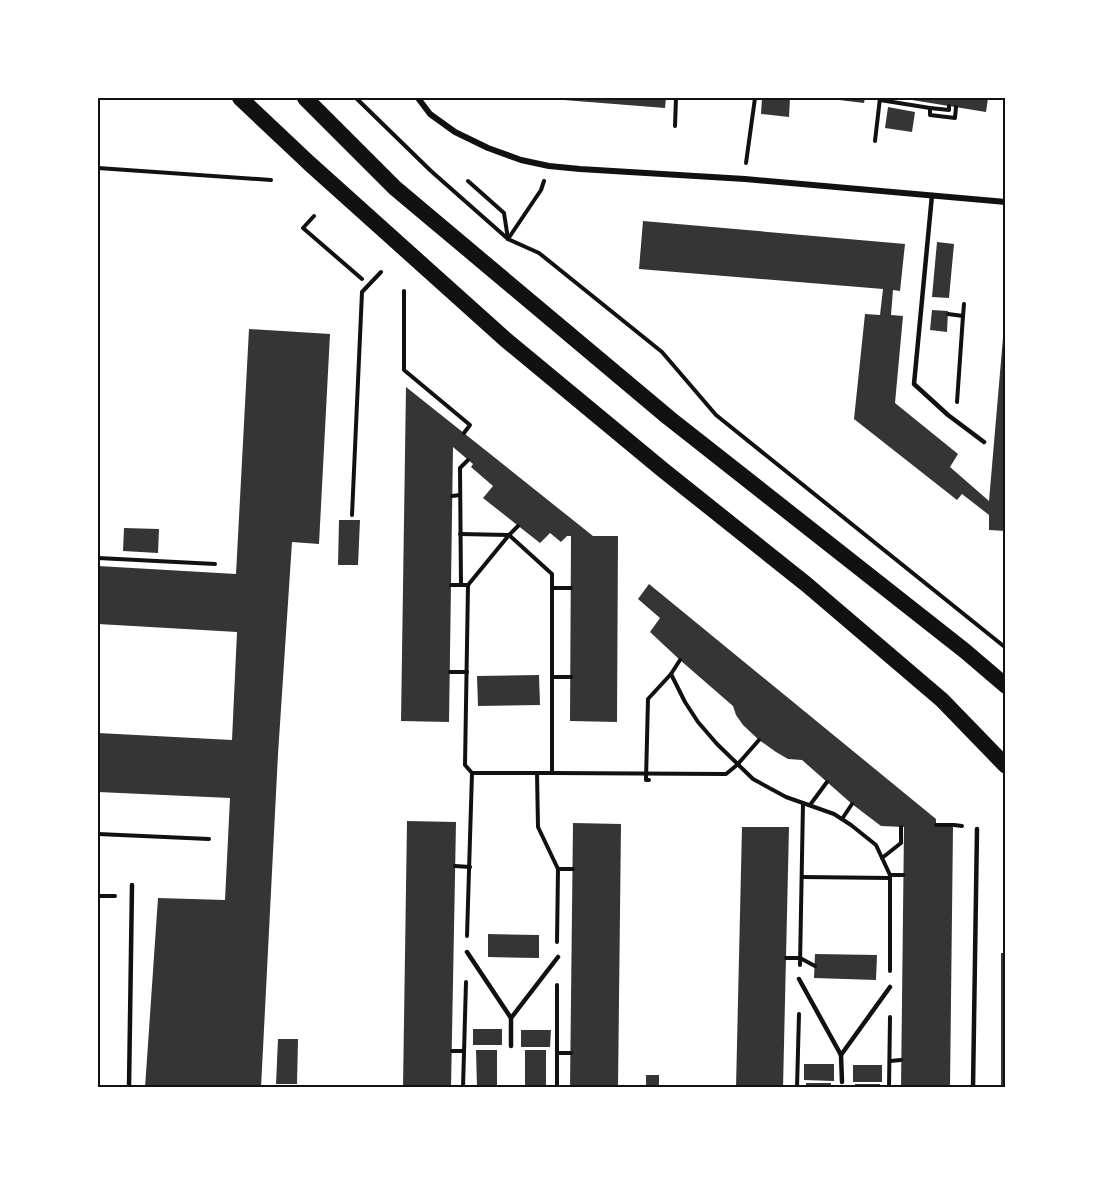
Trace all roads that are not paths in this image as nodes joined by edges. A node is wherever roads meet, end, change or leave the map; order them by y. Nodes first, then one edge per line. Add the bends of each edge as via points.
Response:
1 (240, 98) edge
2 (305, 98) edge
3 (418, 98) edge
4 (932, 195) junction
5 (1005, 202) edge
6 (984, 442) dead end
7 (1005, 686) edge
8 (1005, 766) edge
9 (977, 829) road end
10 (132, 885) dead end
11 (467, 952) road end
12 (558, 957) road end
13 (799, 979) road end
14 (890, 987) road end
15 (510, 1018) junction
16 (510, 1046) dead end
17 (842, 1055) junction
18 (842, 1082) dead end
19 (129, 1088) edge
20 (973, 1088) edge

1 - 8 highway via 506,340 942,700
2 - 7 highway via 395,188 660,411
3 - 4 street via 430,114 455,132 521,160 549,166
4 - 5 street
4 - 6 lane via 914,384
9 - 20 lane
10 - 19 lane
11 - 15 lane
12 - 15 lane
13 - 17 lane
14 - 17 lane
15 - 16 lane
17 - 18 lane

